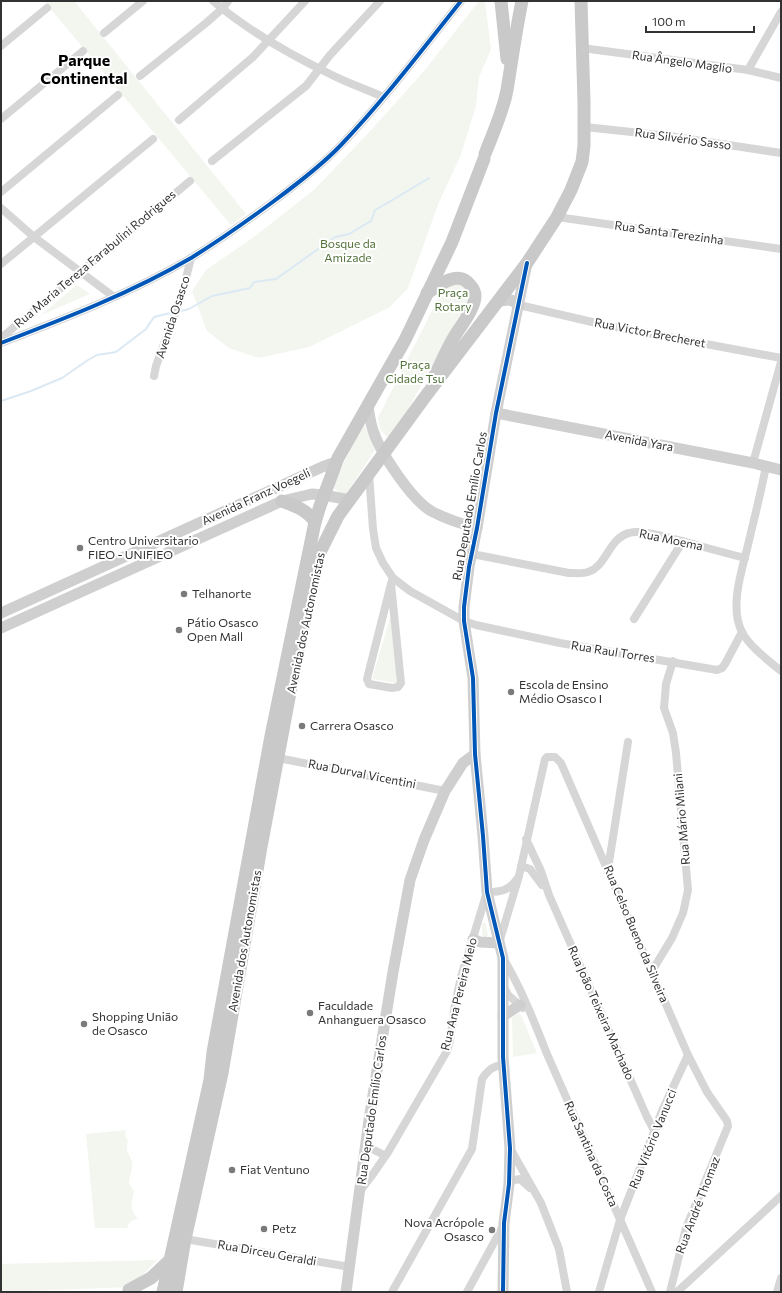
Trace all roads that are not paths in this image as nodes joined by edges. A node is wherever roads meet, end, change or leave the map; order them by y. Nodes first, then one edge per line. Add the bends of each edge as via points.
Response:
1 (143, 1) edge
2 (213, 1) edge
3 (228, 1) edge
4 (305, 1) edge
5 (380, 1) edge
6 (461, 1) edge
7 (501, 1) edge
8 (522, 1) edge
9 (581, 1) edge
10 (47, 8) dead end
11 (222, 8) junction
12 (781, 12) edge
13 (104, 33) dead end
14 (270, 40) junction
15 (1, 46) edge
16 (582, 48) junction
17 (83, 51) dead end
18 (320, 69) junction
19 (748, 70) junction
20 (509, 74) junction
21 (140, 76) dead end
22 (781, 78) edge
23 (118, 95) dead end
24 (383, 97) junction
25 (1, 119) edge
26 (179, 120) dead end
27 (585, 126) junction
28 (154, 139) dead end
29 (781, 153) edge
30 (212, 162) dead end
31 (190, 181) dead end
32 (1, 192) edge
33 (1, 208) edge
34 (557, 218) junction
35 (34, 237) junction
36 (781, 249) edge
37 (191, 258) junction
38 (527, 263) junction
39 (1, 264) edge
40 (80, 272) junction
41 (427, 293) junction
42 (114, 297) junction
43 (499, 302) junction
44 (520, 305) junction
45 (1, 338) edge
46 (1, 343) edge
47 (781, 358) edge
48 (781, 362) edge
49 (154, 376) dead end
50 (424, 397) junction
51 (368, 406) junction
52 (496, 413) junction
53 (385, 453) junction
54 (336, 462) junction
55 (753, 463) junction
56 (766, 466) junction
57 (781, 470) edge
58 (370, 474) junction
59 (324, 495) junction
60 (350, 500) junction
61 (282, 501) junction
62 (230, 509) junction
63 (236, 522) junction
64 (315, 522) junction
65 (477, 528) junction
66 (683, 541) junction
67 (472, 554) junction
68 (745, 558) junction
69 (392, 581) junction
70 (1, 613) edge
71 (634, 620) dead end
72 (464, 621) junction
73 (1, 628) edge
74 (742, 632) junction
75 (673, 662) junction
76 (781, 671) edge
77 (628, 742) dead end
78 (475, 754) junction
79 (278, 758) junction
80 (445, 791) junction
81 (526, 839) junction
82 (521, 866) junction
83 (608, 870) junction
84 (519, 876) junction
85 (504, 891) junction
86 (487, 892) junction
87 (549, 895) junction
88 (511, 906) junction
89 (473, 939) junction
90 (499, 943) junction
91 (503, 958) junction
92 (652, 971) junction
93 (502, 981) junction
94 (520, 1005) junction
95 (531, 1015) junction
96 (503, 1016) junction
97 (688, 1055) junction
98 (504, 1065) junction
99 (726, 1119) joint
100 (654, 1130) junction
101 (366, 1146) junction
102 (510, 1148) junction
103 (386, 1155) junction
104 (509, 1184) junction
105 (360, 1191) junction
106 (781, 1196) edge
107 (542, 1203) junction
108 (620, 1220) junction
109 (504, 1223) junction
110 (185, 1239) junction
111 (169, 1261) junction
112 (350, 1267) junction
113 (781, 1278) edge
114 (129, 1290) dead end
115 (163, 1292) edge
116 (176, 1292) edge
117 (346, 1292) edge
118 (392, 1292) edge
119 (467, 1292) edge
120 (503, 1292) edge
121 (567, 1292) edge
122 (599, 1292) edge
123 (652, 1292) edge
124 (670, 1292) edge
125 (677, 1292) edge
126 (777, 1292) edge

1 - 13 street
2 - 11 street
3 - 11 street
4 - 14 street
5 - 18 street
6 - 24 street
7 - 20 main road
8 - 20 main road, Avenida dos Autonomistas
9 - 16 main road, Avenida dos Autonomistas
10 - 15 street
11 - 14 street
11 - 21 street
12 - 19 street
14 - 18 street
14 - 26 street
16 - 19 street, Rua Ângelo Maglio
16 - 27 main road, Avenida dos Autonomistas
17 - 25 street
18 - 24 street
18 - 30 street via 306,86
19 - 22 street, Rua Ângelo Maglio
20 - 41 main road, Avenida dos Autonomistas via 501,112 485,157 452,242
23 - 32 street
24 - 37 street via 321,164 255,215
27 - 29 street, Rua Silvério Sasso
27 - 34 main road, Avenida dos Autonomistas via 582,162
28 - 35 street
31 - 40 street, Rua Maria Tereza Farabulini Rodrigues
33 - 35 street
34 - 36 street, Rua Santa Terezinha
34 - 38 main road, Avenida dos Autonomistas
35 - 39 street
35 - 40 street
37 - 42 street
37 - 49 street, Avenida Osasco via 181,298
38 - 43 main road, Avenida dos Autonomistas
38 - 44 street, Rua Deputado Emílio Carlos
40 - 42 street
40 - 45 street, Rua Maria Tereza Farabulini Rodrigues
41 - 50 main road via 455,278 467,282 475,296 473,306
41 - 51 main road, Avenida dos Autonomistas via 405,340
42 - 46 street
43 - 44 street via 510,300
43 - 50 main road, Avenida dos Autonomistas
44 - 47 street, Rua Victor Brecheret via 605,325
44 - 52 street, Rua Deputado Emílio Carlos
48 - 55 street
50 - 53 main road, Avenida dos Autonomistas
51 - 53 street via 372,427
51 - 54 main road, Avenida dos Autonomistas
52 - 55 street, Avenida Yara
52 - 65 street, Rua Deputado Emílio Carlos
53 - 58 main road, Avenida dos Autonomistas
53 - 65 street via 418,501 449,520
54 - 59 main road, Avenida dos Autonomistas
54 - 62 street, Avenida Franz Voegeli
55 - 56 street, Avenida Yara
56 - 57 street, Avenida Yara
56 - 68 street
58 - 60 main road, Avenida dos Autonomistas
58 - 69 street via 376,548
59 - 60 street, Avenida Franz Voegeli
59 - 61 street, Avenida Franz Voegeli via 312,494
59 - 64 main road, Avenida dos Autonomistas
60 - 79 main road, Avenida dos Autonomistas via 338,516 320,554 298,650
61 - 63 street, Avenida Franz Voegeli
61 - 64 main road via 307,512
62 - 63 street
62 - 70 street, Avenida Franz Voegeli
63 - 73 street, Avenida Franz Voegeli
64 - 111 main road, Avenida dos Autonomistas via 269,743 210,1080
65 - 67 street, Rua Deputado Emílio Carlos
66 - 67 street, Rua Moema via 644,532 630,532 618,539 590,572 583,573 569,573
66 - 68 street, Rua Moema
66 - 71 street
67 - 72 street, Rua Deputado Emílio Carlos via 465,593
68 - 74 street via 737,609
69 - 69 street via 367,679 369,684 392,688 398,687 401,683
69 - 72 street, Rua Raul Torres
72 - 75 street, Rua Raul Torres via 520,635
72 - 78 street, Rua Deputado Emílio Carlos via 473,684
74 - 75 street, Rua Raul Torres via 720,669
74 - 76 street
75 - 92 street, Rua Mário Milani via 666,684 664,708 673,733 676,753 688,890 683,913 672,938
77 - 83 street
78 - 80 street, Rua Deputado Emílio Carlos via 463,763
78 - 86 street
79 - 80 street, Rua Durval Vicentini
79 - 110 main road, Avenida dos Autonomistas via 222,1073
80 - 101 street, Rua Deputado Emílio Carlos via 410,880 391,980
81 - 82 street
81 - 83 street, Rua Celso Bueno da Silveira via 545,759 554,757 561,763
81 - 87 street, Rua João Teixeira Machado
82 - 84 street
82 - 87 street, Rua João Teixeira Machado via 534,872
83 - 92 street, Rua Celso Bueno da Silveira
84 - 85 street via 513,885
84 - 88 street
85 - 86 street
85 - 88 street
86 - 89 street, Rua Ana Pereira Melo
86 - 90 street
87 - 100 street, Rua João Teixeira Machado
88 - 90 street
89 - 90 street
89 - 103 street, Rua Ana Pereira Melo via 461,978 446,1051
90 - 91 street
91 - 93 street
91 - 95 street, Rua Santina da Costa
92 - 97 street, Rua Celso Bueno da Silveira
93 - 94 street, Rua Santina da Costa via 508,995
93 - 96 street
94 - 95 street, Rua Santina da Costa
94 - 96 street
95 - 108 street, Rua Santina da Costa
96 - 98 street
97 - 99 street, Rua Celso Bueno da Silveira via 710,1097
97 - 100 street, Rua Vitório Vanucci
98 - 102 street
98 - 118 street via 496,1065 482,1079 472,1149
99 - 124 street, Rua André Thomaz via 728,1129 686,1228
100 - 108 street, Rua Vitório Vanucci
101 - 103 street
101 - 105 street, Rua Deputado Emílio Carlos
102 - 104 street
102 - 107 street
103 - 105 street, Rua Ana Pereira Melo
104 - 107 street via 520,1179
104 - 109 street
105 - 112 street, Rua Deputado Emílio Carlos
106 - 125 street
107 - 121 street via 559,1250
108 - 122 street, Rua Vitório Vanucci
108 - 123 street, Rua Santina da Costa
109 - 119 street
109 - 120 street
110 - 112 street, Rua Dirceu Geraldi
110 - 116 main road, Avenida dos Autonomistas
111 - 114 main road via 151,1278
111 - 115 main road, Avenida dos Autonomistas
112 - 117 street, Rua Deputado Emílio Carlos
113 - 126 street

